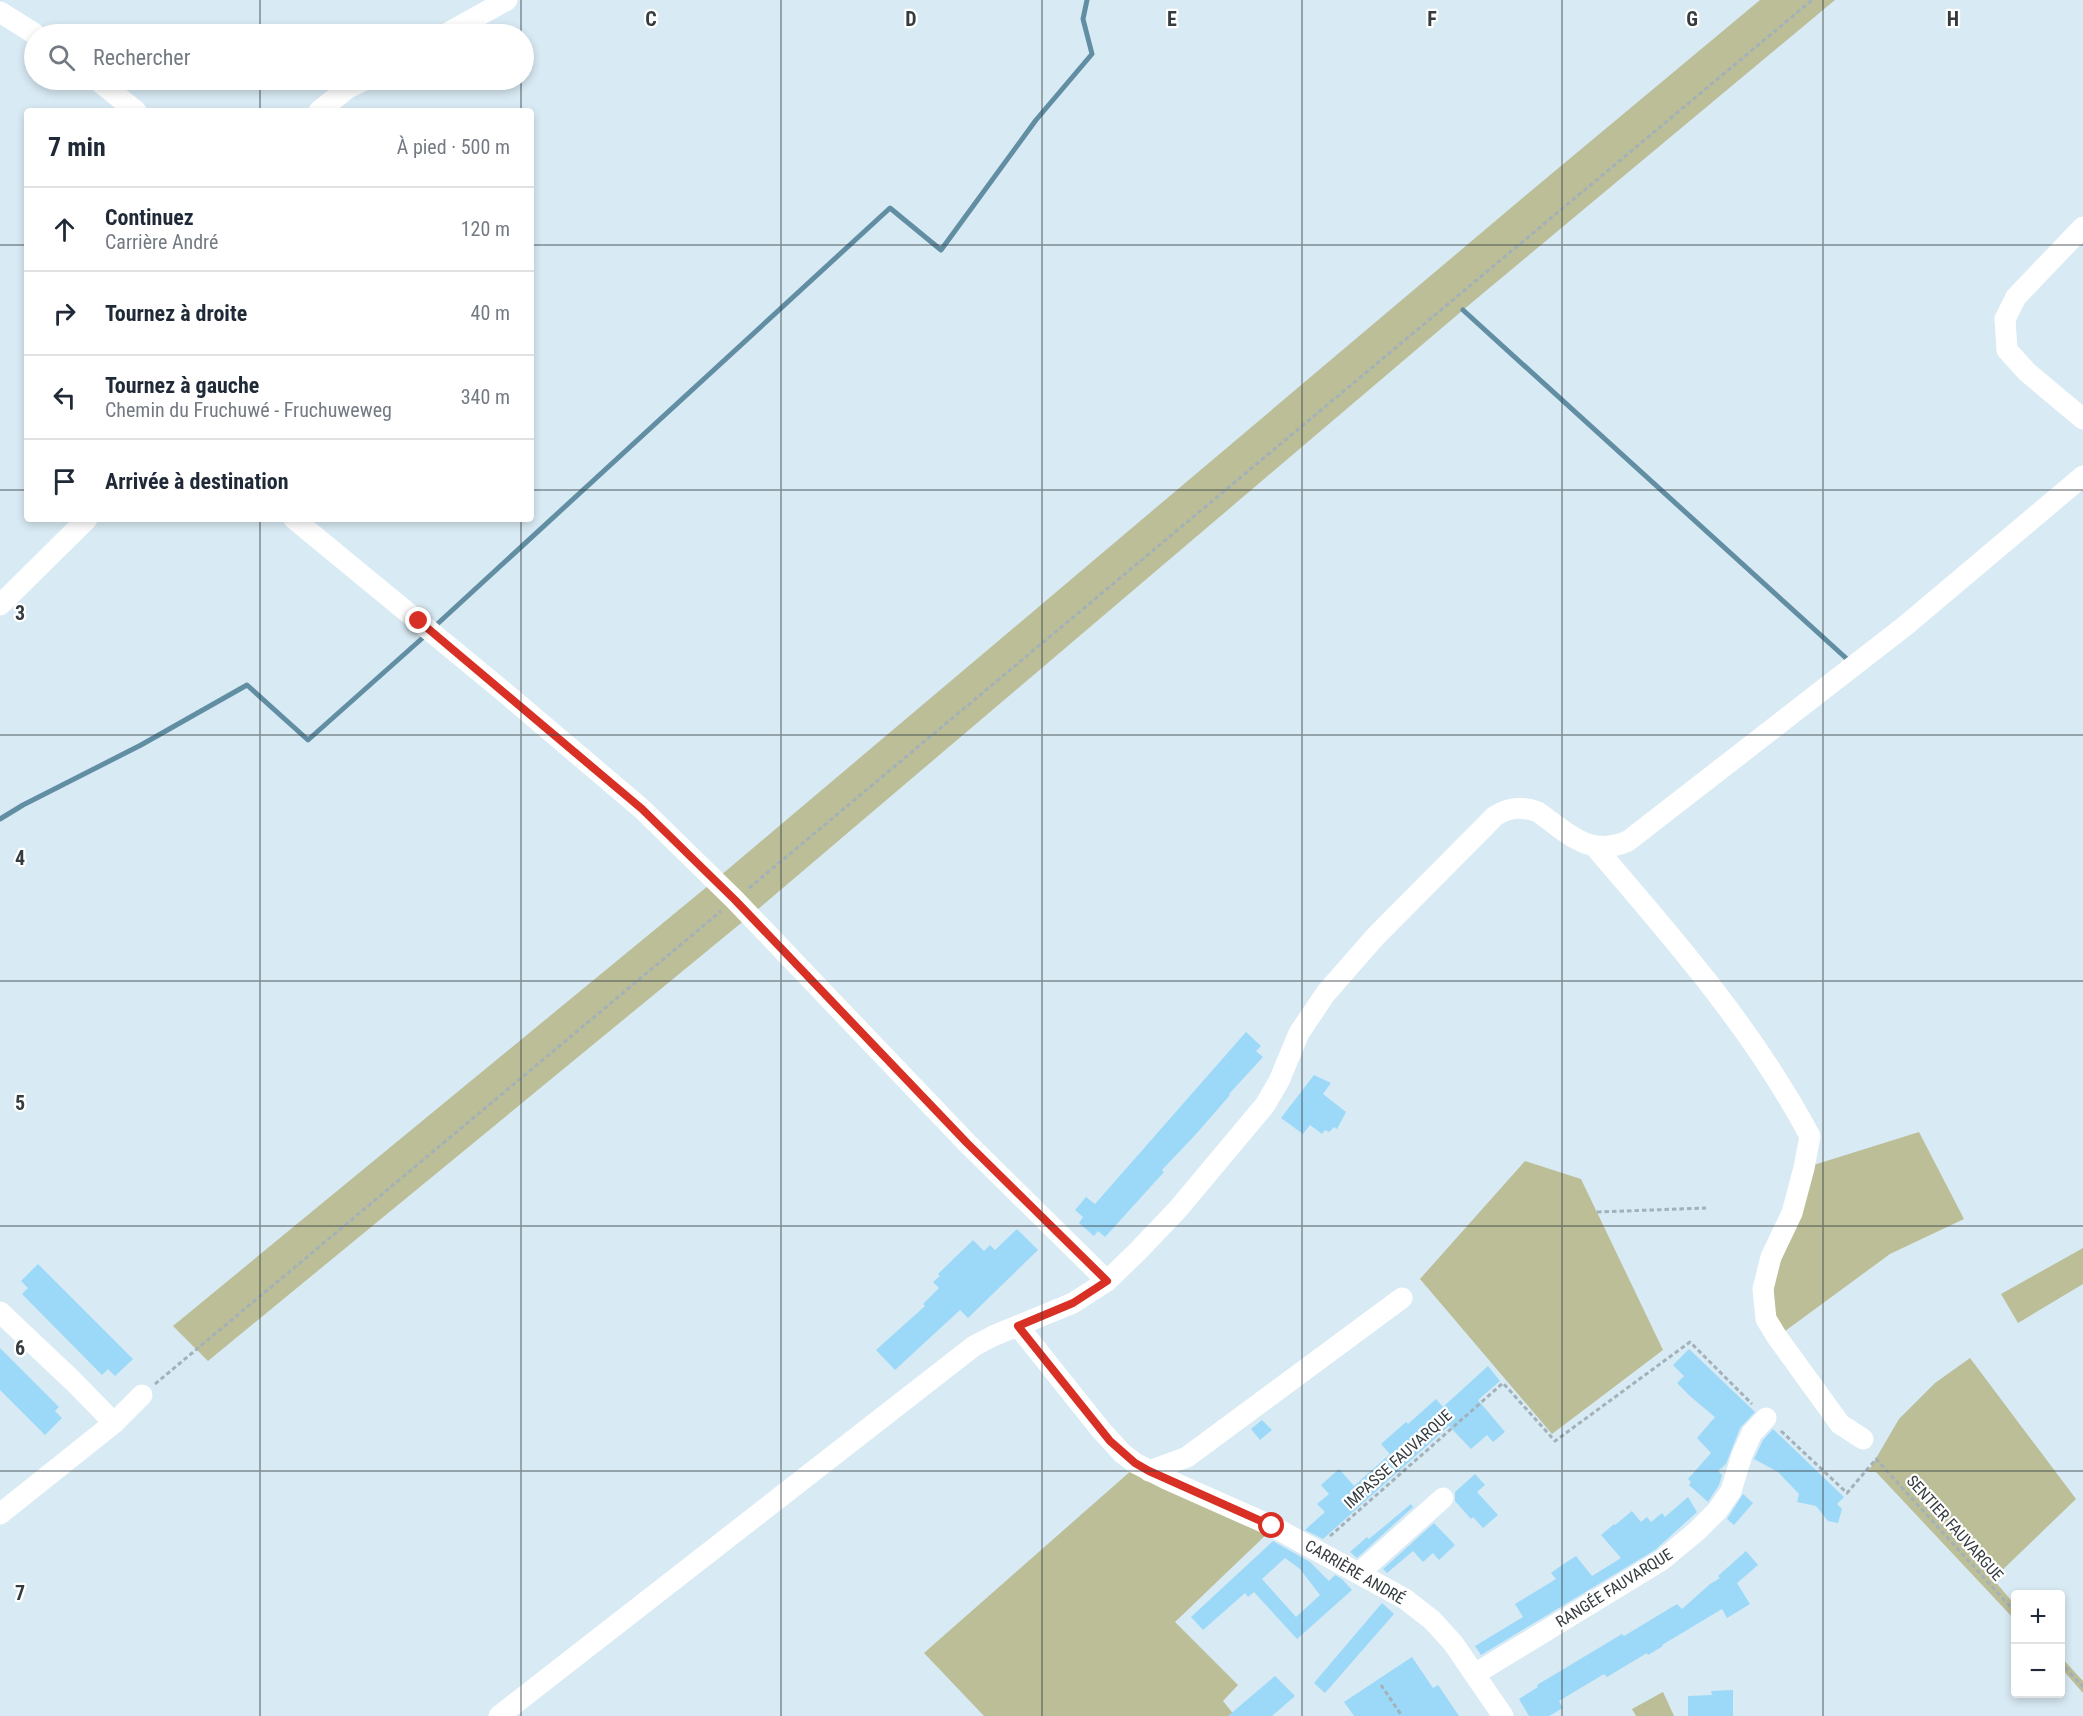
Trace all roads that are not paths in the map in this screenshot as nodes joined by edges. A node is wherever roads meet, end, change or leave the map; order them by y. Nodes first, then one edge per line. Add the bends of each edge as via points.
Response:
1 (507, 0) edge
2 (0, 12) edge
3 (464, 24) edge
4 (24, 27) edge
5 (109, 90) edge
6 (345, 90) edge
7 (132, 108) edge
8 (323, 108) edge
9 (2083, 227) edge
10 (2083, 419) edge
11 (2083, 476) edge
12 (84, 522) edge
13 (298, 522) edge
14 (0, 605) edge
15 (1595, 847) junction
16 (1107, 1281) junction
17 (1402, 1298) dead end
18 (0, 1312) edge
19 (1018, 1326) junction
20 (142, 1395) road end
21 (1766, 1418) road end
22 (114, 1423) junction
23 (1863, 1439) dead end
24 (1149, 1471) junction
25 (1443, 1498) dead end
26 (0, 1514) edge
27 (1359, 1574) junction
28 (1475, 1674) junction
29 (499, 1716) edge
30 (1503, 1716) edge

1 - 3 street
2 - 4 street
5 - 7 street
6 - 8 street
9 - 10 street via 2016,297 2005,319 2007,350
11 - 15 street via 1905,626 1638,836 1618,846
12 - 14 street
13 - 16 street via 642,809
15 - 16 street via 1530,809 1510,809 1487,822 1333,984 1299,1033 1272,1094 1255,1118 1178,1209
15 - 23 street via 1732,1011 1773,1070 1810,1136 1792,1212 1771,1257 1763,1289 1766,1319 1840,1424
16 - 19 street via 1073,1303
17 - 24 street via 1187,1457
18 - 22 street
19 - 24 street, CARRIÈRE ANDRÉ via 1110,1441
19 - 29 street via 974,1346
20 - 22 street
21 - 28 street, RANGÉE FAUVARQUE via 1752,1433 1731,1491 1697,1532 1657,1564
22 - 26 street
24 - 27 street, CARRIÈRE ANDRÉ via 1253,1517
25 - 27 street
27 - 28 street, CARRIÈRE ANDRÉ via 1405,1599 1432,1620
28 - 30 street, CARRIÈRE ANDRÉ

